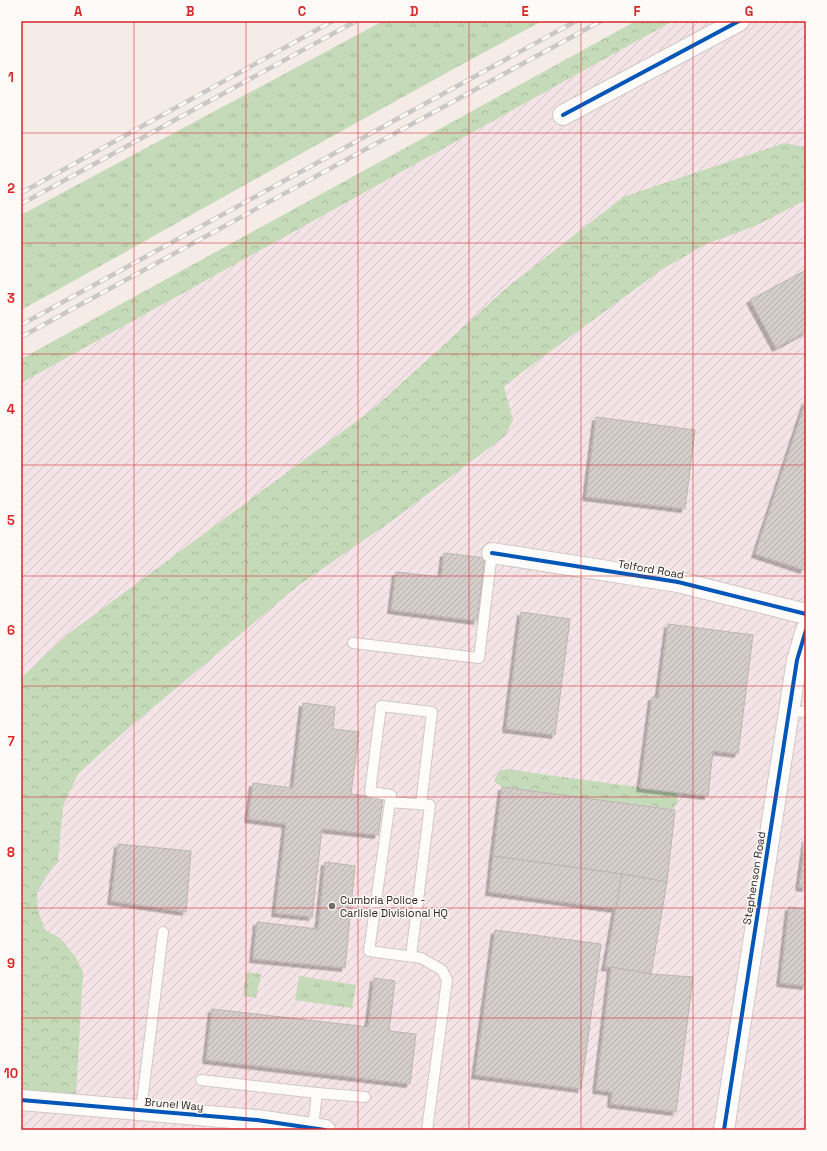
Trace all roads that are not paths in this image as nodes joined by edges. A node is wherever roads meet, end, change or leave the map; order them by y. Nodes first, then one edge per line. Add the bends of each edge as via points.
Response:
1 (739, 21) edge
2 (563, 115) dead end
3 (492, 553) joint
4 (806, 614) edge
5 (806, 630) edge
6 (353, 643) dead end
7 (798, 712) edge
8 (390, 802) junction
9 (421, 804) junction
10 (163, 932) dead end
11 (411, 956) junction
12 (200, 1080) dead end
13 (317, 1093) junction
14 (365, 1097) dead end
15 (21, 1100) edge
16 (141, 1110) junction
17 (319, 1129) edge
18 (427, 1130) edge
19 (724, 1130) edge

1 - 2 street
3 - 4 street, Telford Road via 678,582
3 - 6 lane via 479,658
5 - 7 street, Stephenson Road via 797,660
7 - 19 street, Stephenson Road
8 - 9 lane
8 - 9 lane via 391,795 370,792 381,706 432,712
8 - 11 lane via 369,951
9 - 11 lane via 430,805
10 - 16 lane
11 - 18 lane via 442,970 447,980
12 - 13 lane
13 - 14 lane
13 - 17 lane
15 - 16 street, Brunel Way
16 - 17 street, Brunel Way via 258,1120

